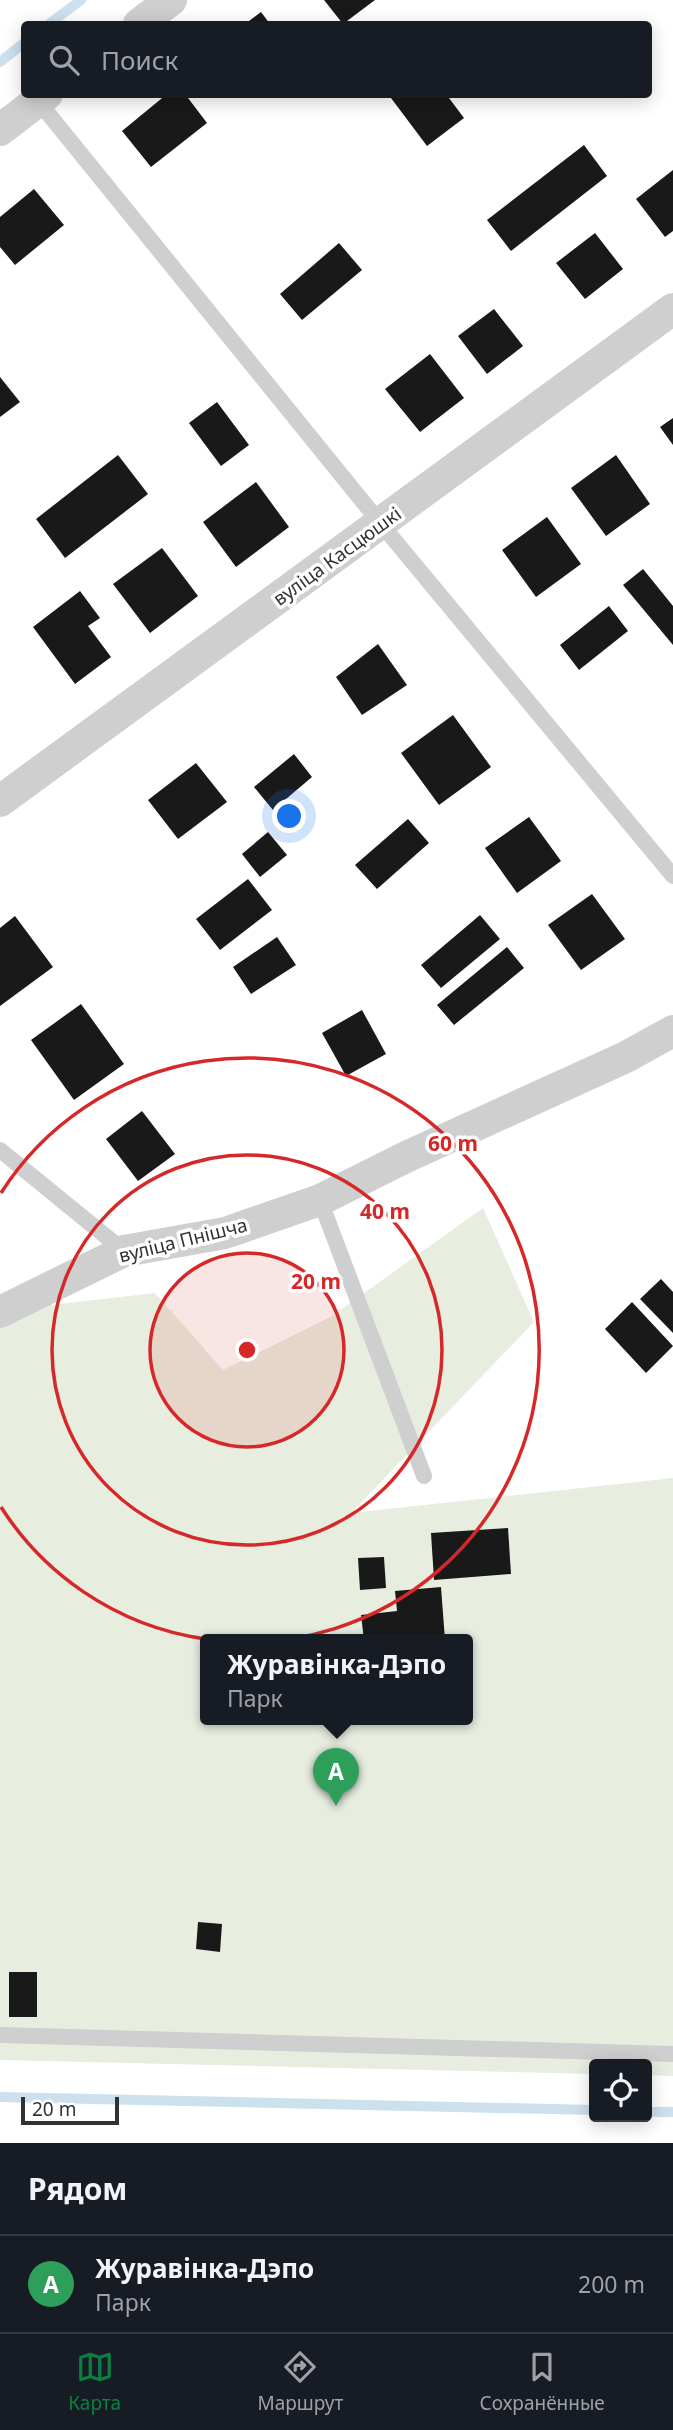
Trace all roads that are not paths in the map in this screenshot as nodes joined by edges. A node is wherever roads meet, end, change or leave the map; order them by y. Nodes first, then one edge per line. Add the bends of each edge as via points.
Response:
1 (171, 0) edge
2 (143, 21) edge
3 (43, 98) edge
4 (0, 130) edge
5 (673, 309) edge
6 (380, 524) junction
7 (0, 801) edge
8 (673, 876) edge
9 (673, 1031) edge
10 (0, 1150) edge
11 (320, 1200) junction
12 (124, 1251) junction
13 (0, 1312) edge
14 (424, 1476) dead end
15 (0, 2035) edge
16 (673, 2054) edge

1 - 2 street
3 - 4 street
3 - 6 lane
5 - 6 street, вуліца Касцюшкі
6 - 7 street, вуліца Касцюшкі
6 - 8 lane
9 - 11 street, вуліца Пнішча
10 - 12 lane
11 - 12 street, вуліца Пнішча via 225,1233
11 - 14 lane
12 - 13 street, вуліца Пнішча
15 - 16 lane

